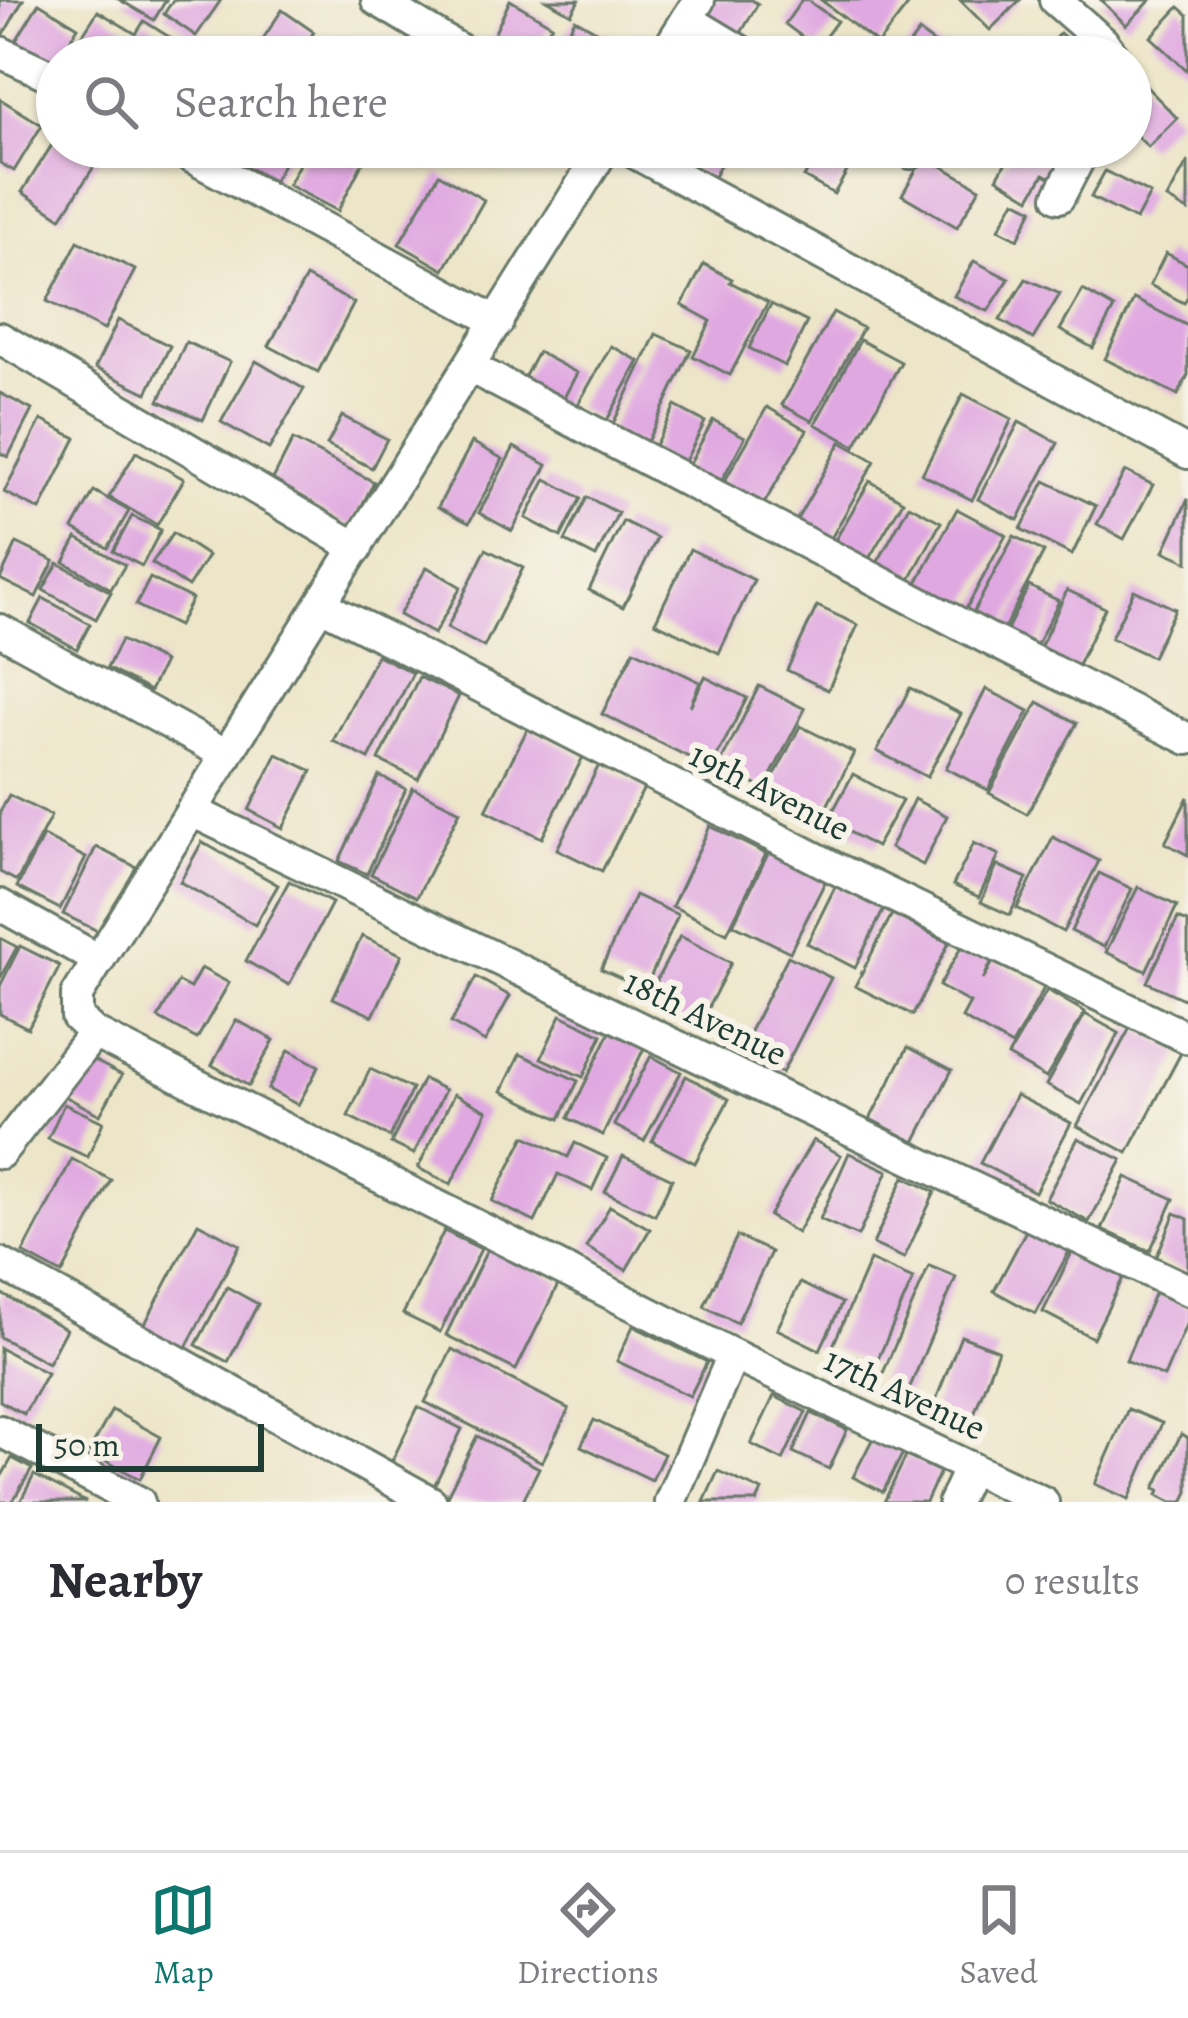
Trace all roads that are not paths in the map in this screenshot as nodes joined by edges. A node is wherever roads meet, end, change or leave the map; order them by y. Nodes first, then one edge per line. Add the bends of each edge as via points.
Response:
1 (377, 0) edge
2 (1055, 0) edge
3 (693, 10) edge
4 (437, 36) edge
5 (676, 36) edge
6 (725, 36) edge
7 (1095, 36) edge
8 (0, 52) edge
9 (36, 69) edge
10 (212, 168) edge
11 (591, 168) edge
12 (663, 168) edge
13 (1074, 168) edge
14 (1059, 196) dead end
15 (498, 322) junction
16 (0, 338) edge
17 (470, 367) junction
18 (1188, 453) edge
19 (356, 548) junction
20 (321, 605) junction
21 (0, 630) edge
22 (1188, 739) edge
23 (227, 755) junction
24 (192, 812) junction
25 (0, 905) edge
26 (99, 960) junction
27 (94, 1033) junction
28 (1188, 1038) edge
29 (0, 1153) edge
30 (0, 1263) edge
31 (1188, 1290) edge
32 (733, 1355) junction
33 (0, 1431) edge
34 (970, 1467) junction
35 (139, 1502) edge
36 (431, 1502) edge
37 (670, 1502) edge
38 (954, 1502) edge
39 (1043, 1502) edge

1 - 4 street
2 - 7 street
3 - 5 street
3 - 6 street
8 - 9 street
10 - 15 street
11 - 15 street
12 - 18 street
13 - 14 street
15 - 17 street
16 - 19 street
17 - 19 street
17 - 22 street
19 - 20 street
20 - 23 street
20 - 28 street, 19th Avenue
21 - 23 street
23 - 24 street
24 - 26 street
24 - 31 street, 18th Avenue
25 - 26 street
26 - 27 street via 77,994 77,1017
27 - 29 street
27 - 32 street, 17th Avenue
30 - 36 street
32 - 34 street, 17th Avenue
32 - 37 street
33 - 35 street
34 - 38 street
34 - 39 street, 17th Avenue

